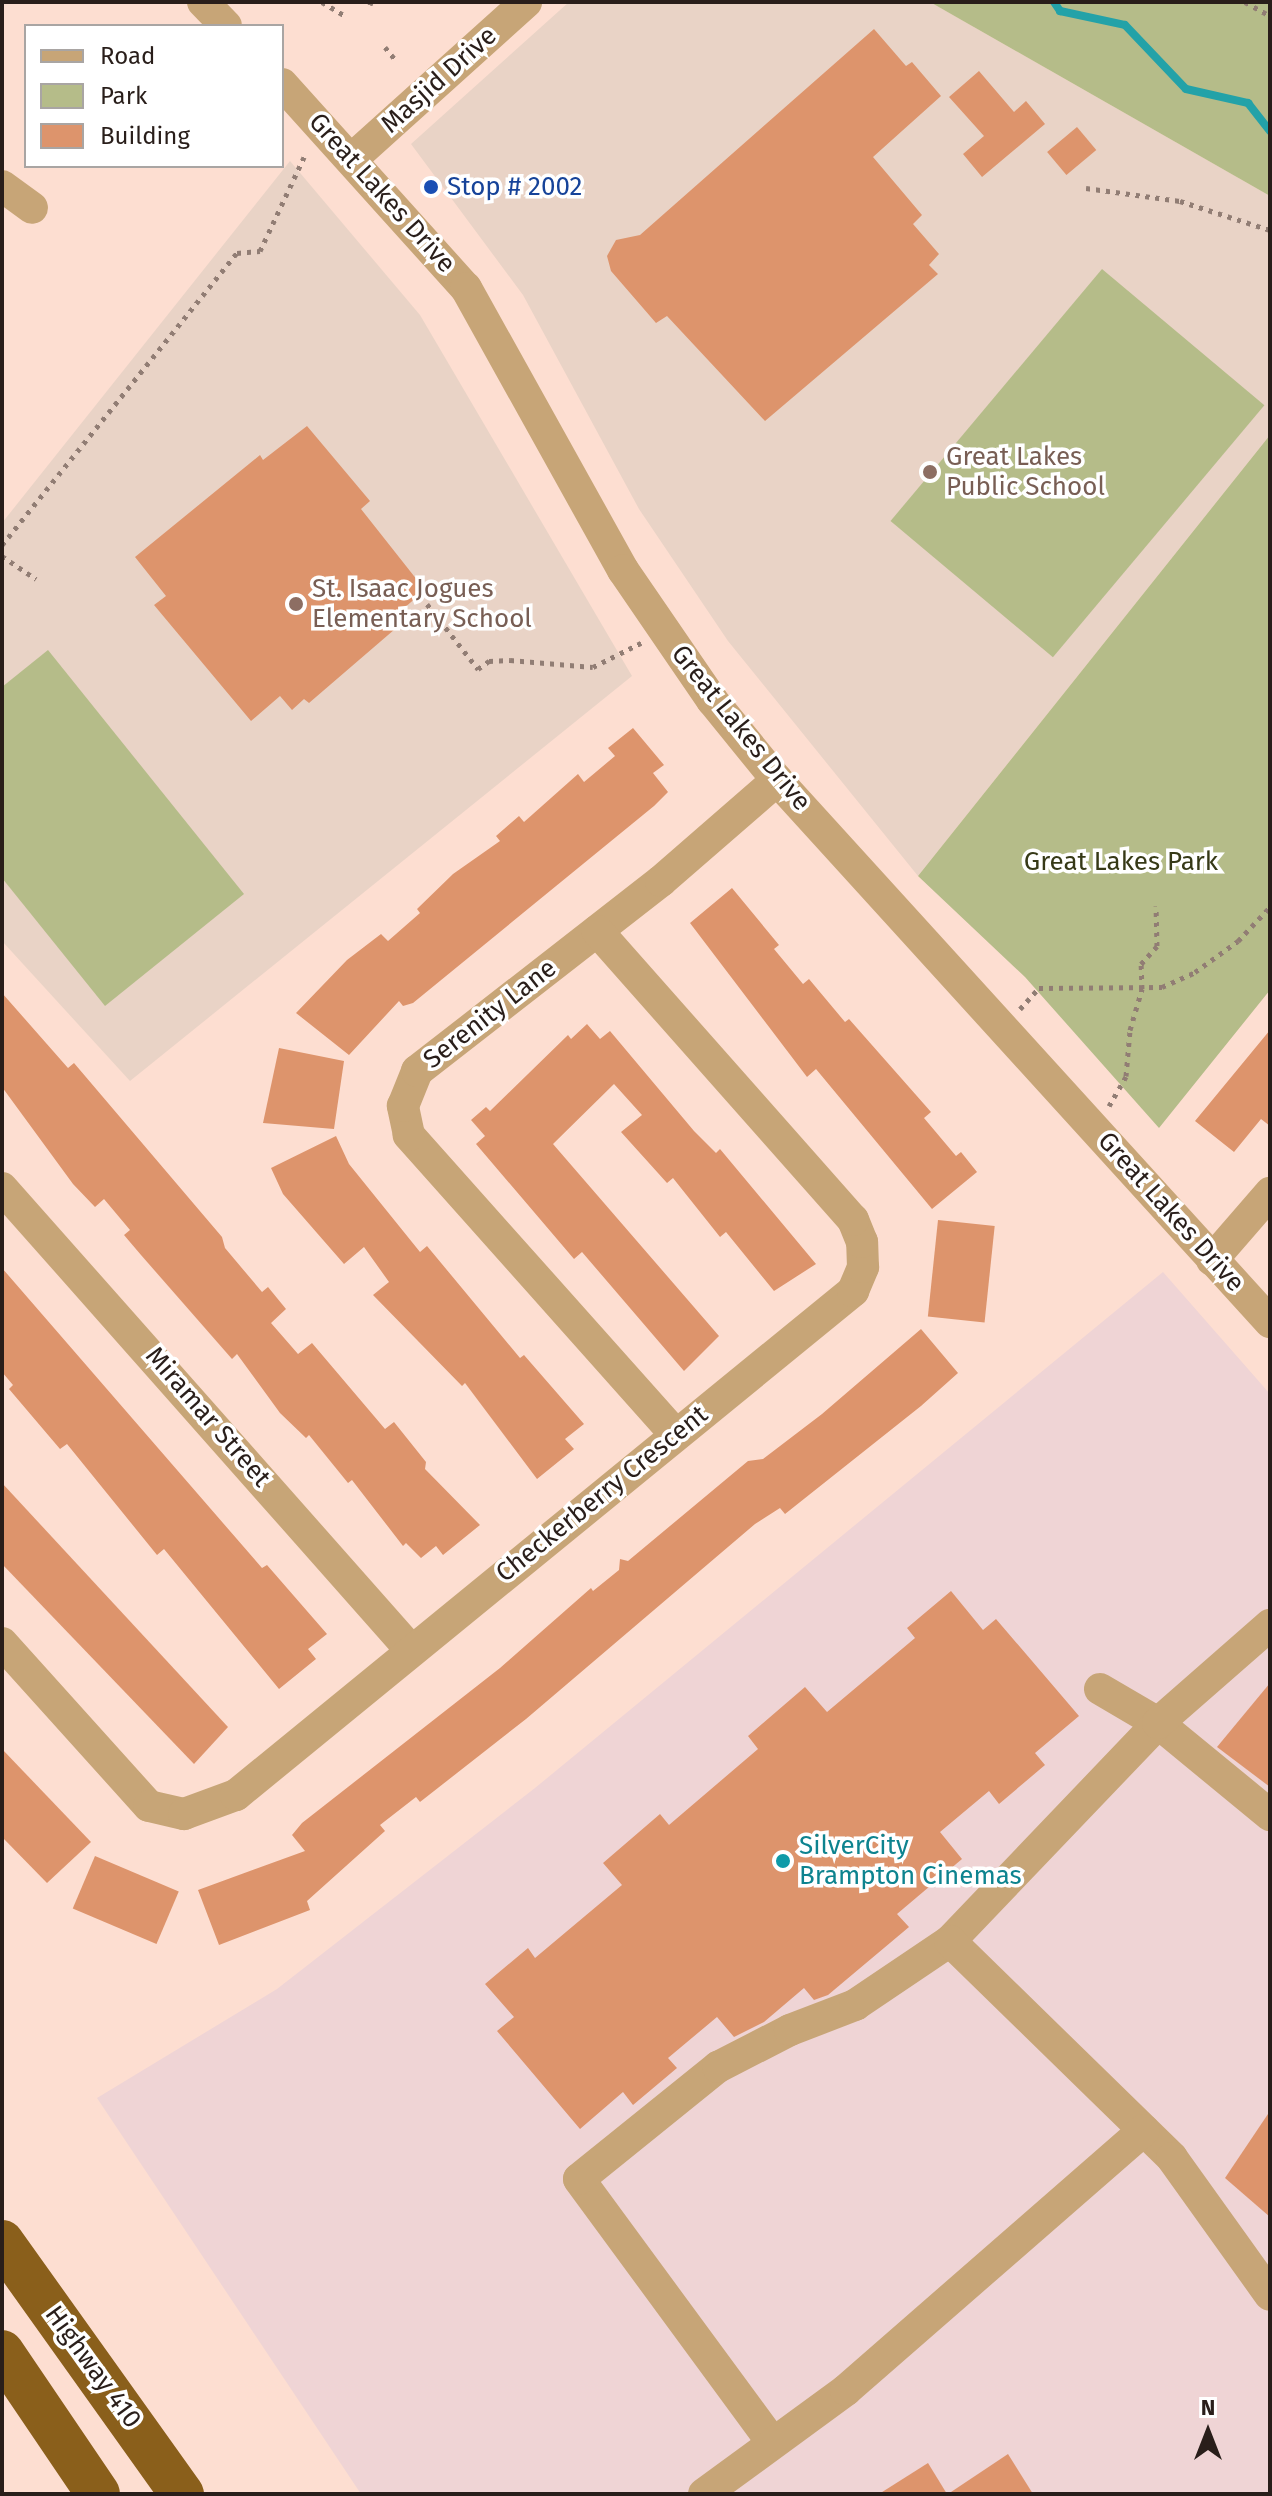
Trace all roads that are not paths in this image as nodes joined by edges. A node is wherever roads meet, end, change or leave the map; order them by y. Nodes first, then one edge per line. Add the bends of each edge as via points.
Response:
1 (203, 2) edge
2 (526, 2) edge
3 (224, 24) edge
4 (284, 86) edge
5 (353, 158) junction
6 (2, 186) edge
7 (32, 208) dead end
8 (777, 780) junction
9 (597, 931) junction
10 (2, 1188) edge
11 (1270, 1193) edge
12 (1212, 1260) junction
13 (1270, 1322) edge
14 (676, 1435) junction
15 (1270, 1625) edge
16 (2, 1643) edge
17 (410, 1649) junction
18 (1100, 1689) dead end
19 (1158, 1723) junction
20 (1270, 1815) edge
21 (950, 1941) junction
22 (1144, 2130) junction
23 (2, 2242) edge
24 (1270, 2295) edge
25 (2, 2352) edge
26 (772, 2442) junction
27 (98, 2494) edge
28 (182, 2494) edge
29 (704, 2494) edge

1 - 3 street
2 - 5 street, Masjid Drive
4 - 5 street, Great Lakes Drive
5 - 8 street, Great Lakes Drive via 466,288 623,570
6 - 7 street
8 - 9 street, Serenity Lane
8 - 12 street, Great Lakes Drive
9 - 14 street, Checkerberry Crescent via 853,1220 862,1242 863,1267 853,1291
9 - 14 street, Serenity Lane via 417,1071 403,1106 409,1135
10 - 17 street, Miramar Street
11 - 12 street
12 - 13 street, Great Lakes Drive
14 - 17 street, Checkerberry Crescent
15 - 19 street
16 - 17 street, Checkerberry Crescent via 149,1806 184,1814 236,1795
18 - 19 street
19 - 20 street
19 - 21 street
21 - 22 street
21 - 26 street via 855,2005 790,2030 718,2067 579,2179
22 - 24 street via 1172,2158
22 - 26 street via 846,2390
23 - 28 highway, Highway 410
25 - 27 highway
26 - 29 street

